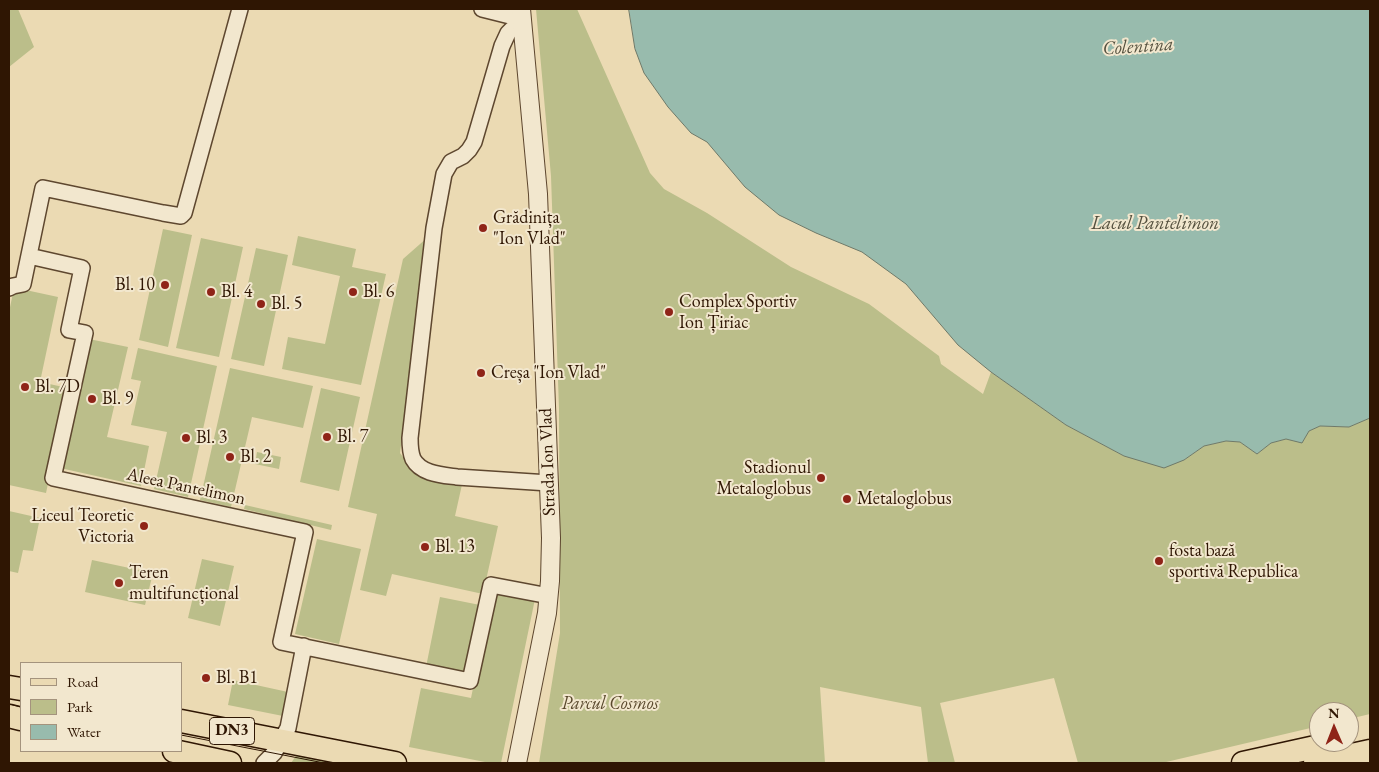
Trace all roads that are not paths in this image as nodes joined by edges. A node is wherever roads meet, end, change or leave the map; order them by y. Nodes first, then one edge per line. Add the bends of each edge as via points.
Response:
1 (240, 9) edge
2 (482, 9) edge
3 (522, 14) edge
4 (28, 256) junction
5 (9, 288) edge
6 (549, 483) junction
7 (549, 596) junction
8 (304, 646) junction
9 (182, 721) edge
10 (282, 741) junction
11 (1309, 748) edge
12 (1370, 751) edge
13 (179, 752) edge
14 (230, 763) edge
15 (264, 763) edge
16 (395, 763) edge
17 (517, 763) edge
18 (1243, 763) edge
19 (1314, 763) edge

1 - 4 street via 184,214 170,214 43,188
2 - 3 street
3 - 6 street, Strada Ion Vlad via 538,194
3 - 6 street via 502,46 474,142 463,156 451,162 444,174 434,228 410,438 413,459 429,472
4 - 5 street via 23,284
4 - 8 street, Aleea Pantelimon via 82,268 69,330 85,333 53,478 305,532 281,642
6 - 7 street, Strada Ion Vlad
7 - 8 street via 491,585 470,681
7 - 17 street, Strada Ion Vlad
8 - 10 street via 288,728
9 - 10 main road, DN3
10 - 15 street
10 - 16 main road, DN3
11 - 18 main road
12 - 19 main road
13 - 14 main road, DN3

